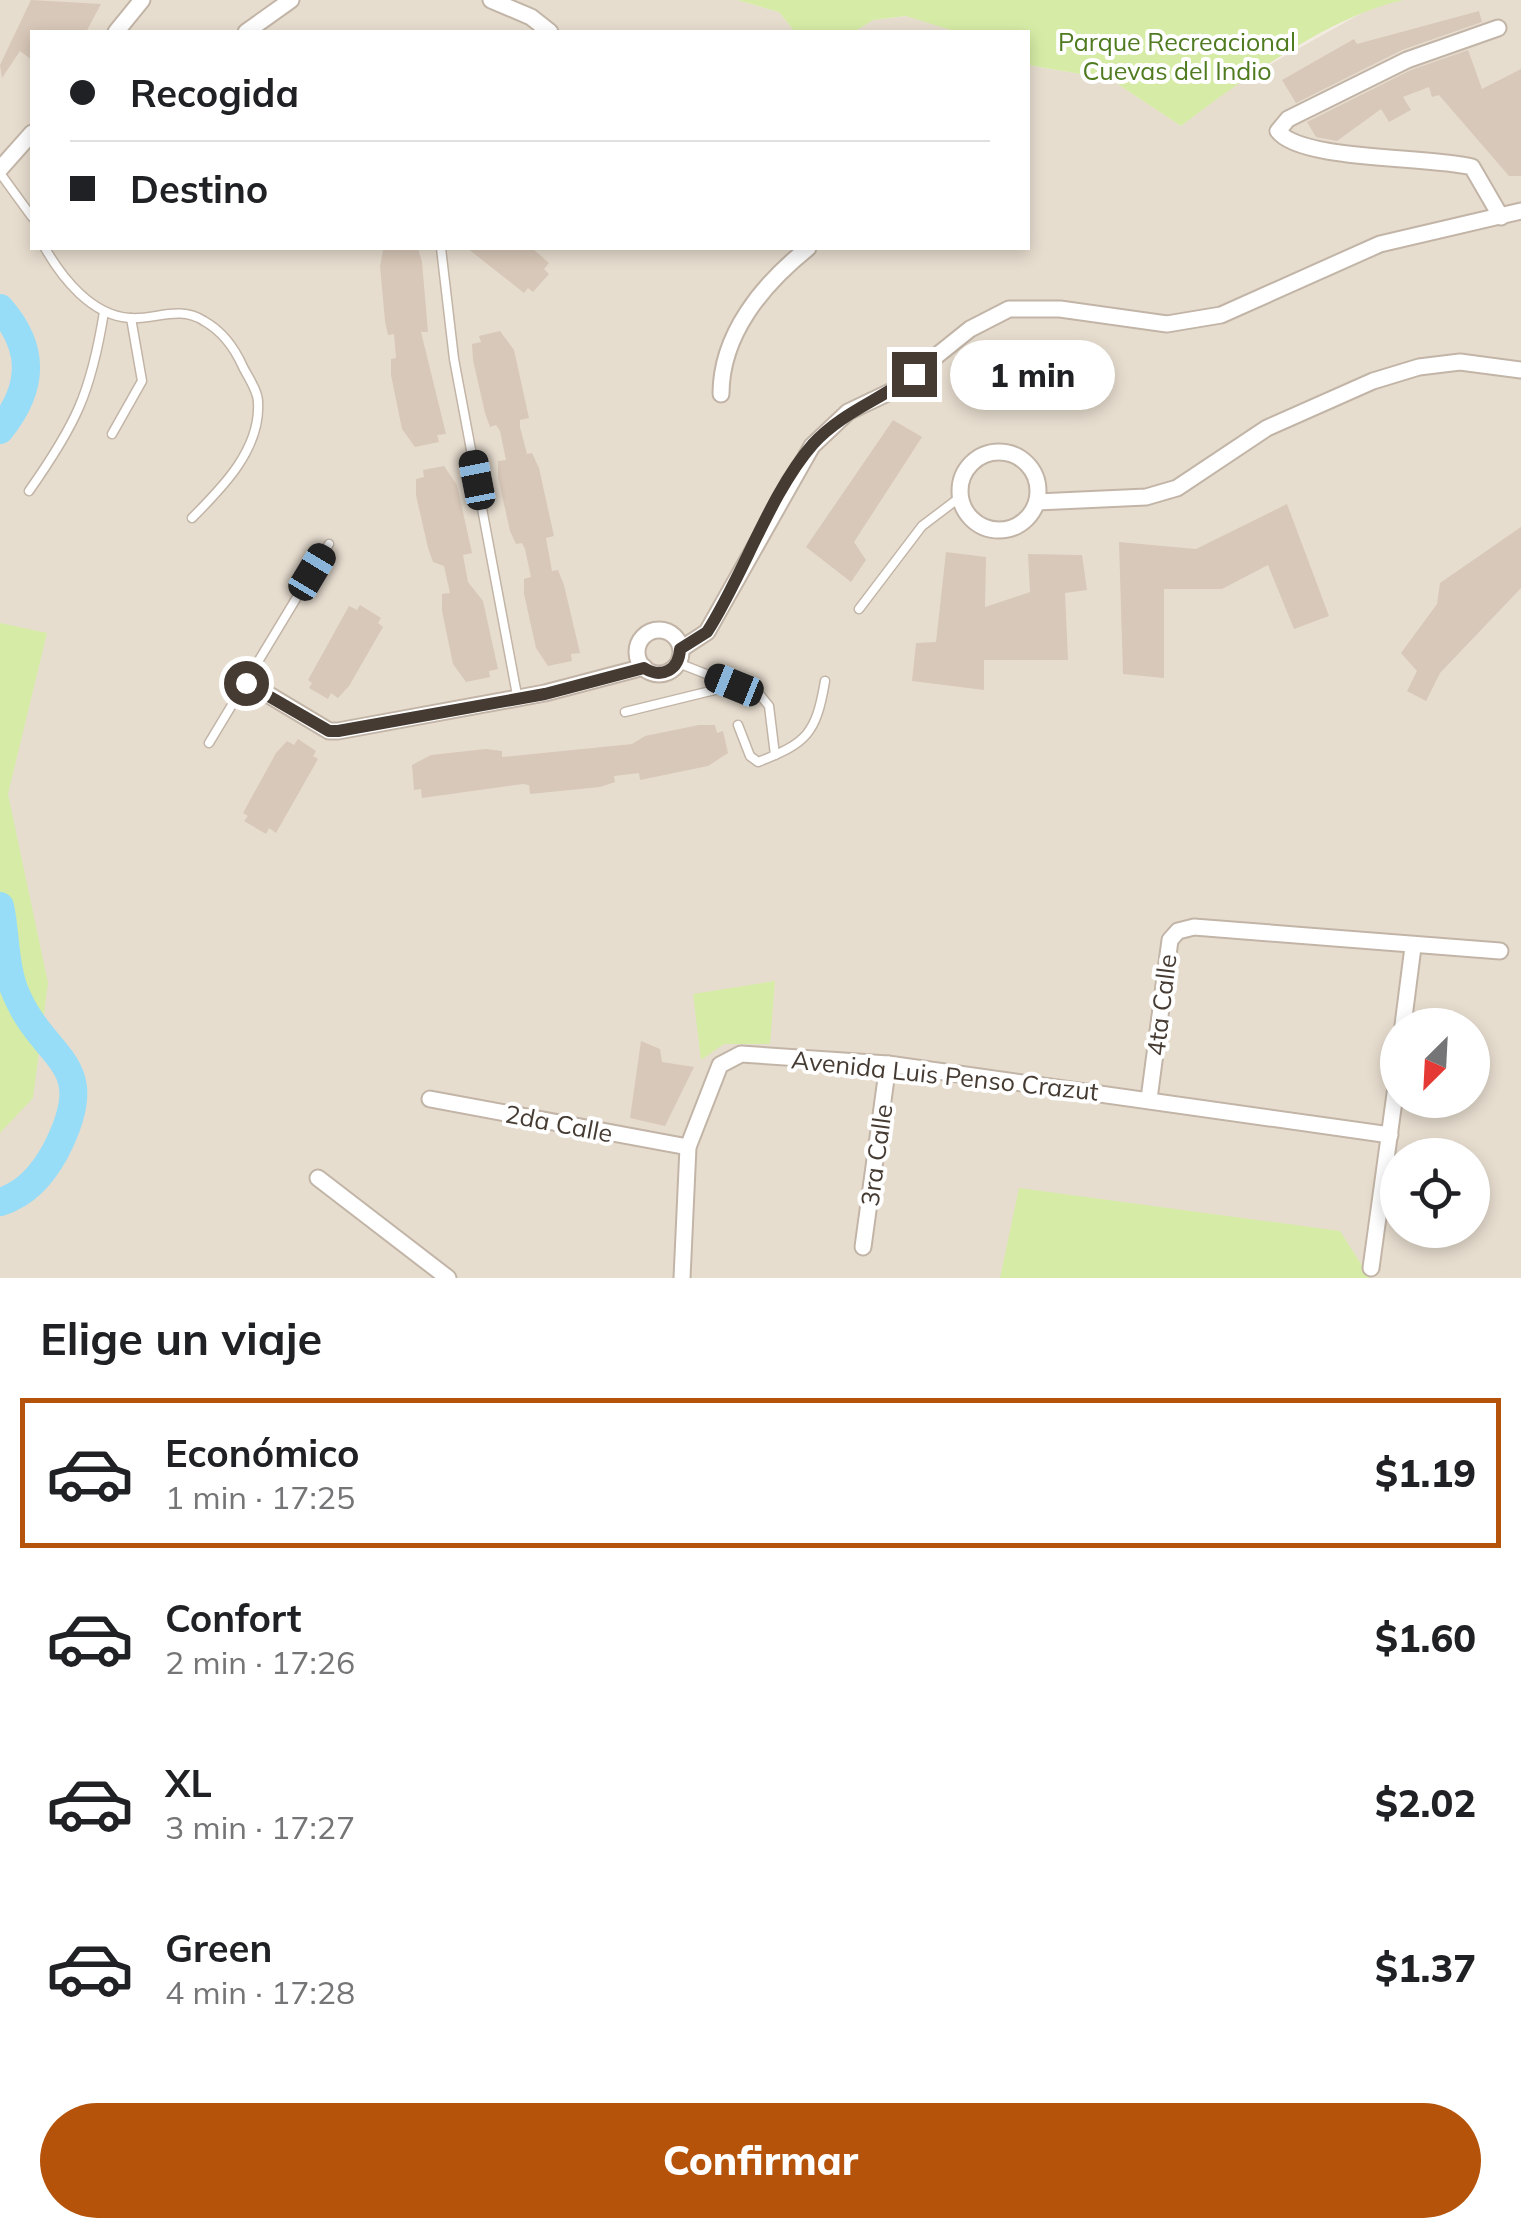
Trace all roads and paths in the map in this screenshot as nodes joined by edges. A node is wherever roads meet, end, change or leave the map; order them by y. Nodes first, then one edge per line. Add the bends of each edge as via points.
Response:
1 (142, 0) edge
2 (291, 0) edge
3 (491, 0) edge
4 (1498, 28) dead end
5 (118, 30) edge
6 (249, 30) edge
7 (548, 30) edge
8 (30, 135) edge
9 (0, 171) edge
10 (1521, 211) edge
11 (30, 214) edge
12 (1500, 216) junction
13 (46, 250) edge
14 (440, 250) edge
15 (806, 250) edge
16 (104, 312) junction
17 (131, 318) junction
18 (1521, 370) edge
19 (721, 394) dead end
20 (112, 434) dead end
21 (29, 490) dead end
22 (960, 498) junction
23 (1037, 502) junction
24 (192, 518) dead end
25 (329, 544) dead end
26 (859, 609) dead end
27 (679, 656) junction
28 (644, 668) junction
29 (825, 681) dead end
30 (246, 683) junction
31 (734, 685) junction
32 (269, 696) joint
33 (516, 696) junction
34 (625, 712) dead end
35 (738, 725) dead end
36 (210, 743) dead end
37 (775, 755) junction
38 (1413, 947) junction
39 (1500, 951) dead end
40 (1405, 1008) edge
41 (888, 1064) junction
42 (430, 1098) dead end
43 (1149, 1099) junction
44 (1392, 1118) edge
45 (1390, 1136) junction
46 (688, 1147) junction
47 (318, 1178) dead end
48 (863, 1247) dead end
49 (1371, 1268) dead end
50 (448, 1278) edge
51 (682, 1278) edge

1 - 5 street
2 - 6 street
3 - 7 street
4 - 12 street via 1406,60 1288,119 1278,131 1306,148 1472,167
8 - 9 street
9 - 11 lane
10 - 12 street
12 - 27 street via 1380,244 1221,315 1167,324 1010,309 970,329 894,390 848,412 812,446 707,632
13 - 16 lane via 61,276
14 - 33 lane
15 - 19 street via 738,328 721,368
16 - 17 lane
16 - 21 lane via 90,388
17 - 20 lane via 142,380
17 - 24 lane via 168,311 203,320 235,349 258,399 254,434 228,482
18 - 23 street via 1460,362 1420,367 1267,428 1176,488 1146,498
22 - 23 street via 972,520 997,530 1022,523
22 - 23 street via 965,468 994,451 1029,465
22 - 26 lane via 922,526
25 - 30 lane
27 - 28 street via 660,674
27 - 28 street via 668,632 646,633 636,652
27 - 31 lane
28 - 33 street
29 - 37 lane via 809,735
30 - 32 lane
30 - 36 lane
31 - 34 lane
31 - 37 lane via 769,706
32 - 33 street via 338,731
35 - 37 lane via 750,756 758,762
38 - 39 street
38 - 40 street
38 - 43 street, 4ta Calle via 1194,927 1178,931 1170,940
41 - 43 street, Avenida Luis Penso Crazut
41 - 46 street, Avenida Luis Penso Crazut via 730,1057 714,1076
41 - 48 street, 3ra Calle
42 - 46 street, 2da Calle
43 - 45 street, Avenida Luis Penso Crazut
44 - 45 street
45 - 49 street
46 - 51 street, Avenida Luis Penso Crazut
47 - 50 street

